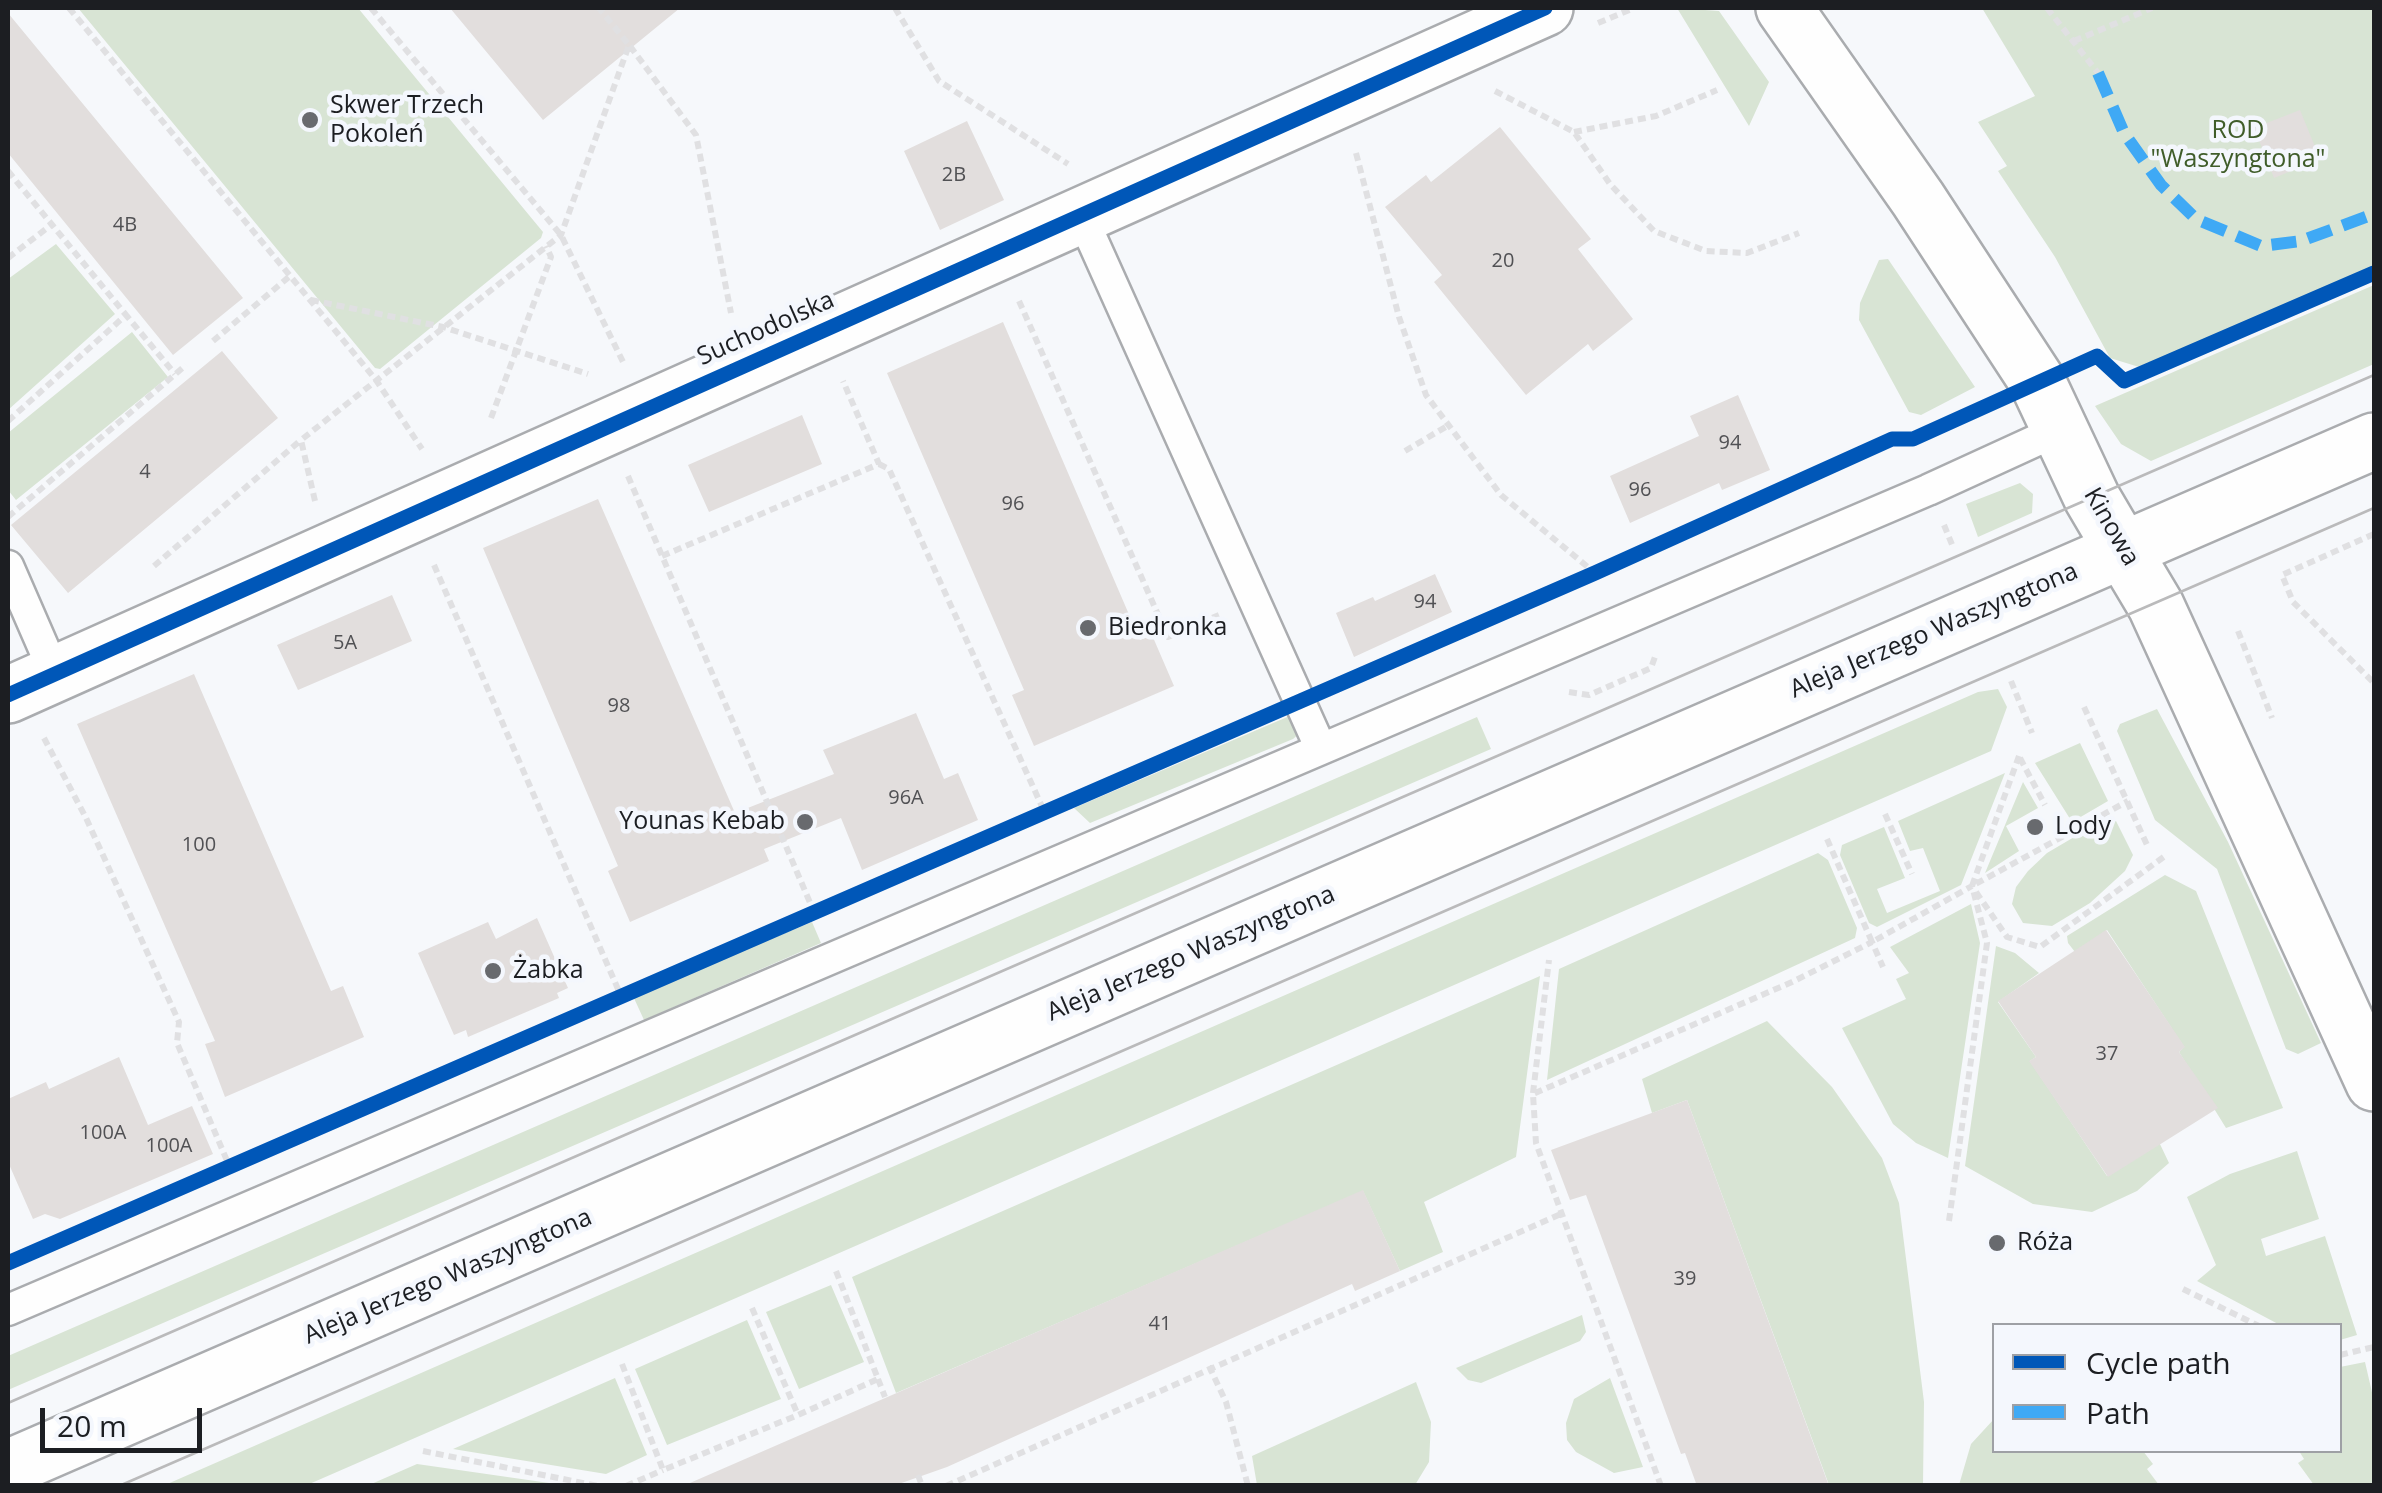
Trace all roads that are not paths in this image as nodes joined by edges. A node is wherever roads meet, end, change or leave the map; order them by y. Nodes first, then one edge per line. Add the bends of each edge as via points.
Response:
1 (1544, 8) edge
2 (1784, 8) edge
3 (1081, 196) junction
4 (2059, 430) junction
5 (2374, 441) edge
6 (2122, 549) junction
7 (8, 566) edge
8 (33, 698) edge
9 (1321, 749) junction
10 (2374, 1083) edge
11 (8, 1310) edge
12 (8, 1468) edge

1 - 3 street, Suchodolska
2 - 4 street, Kinowa via 2002,326
3 - 8 street, Suchodolska via 618,405 452,496
3 - 9 lane
4 - 6 street, Kinowa
4 - 9 lane
5 - 6 street, Aleja Jerzego Waszyngtona
6 - 10 street, Kinowa via 2156,606
6 - 12 street, Aleja Jerzego Waszyngtona
7 - 8 lane
9 - 11 lane

